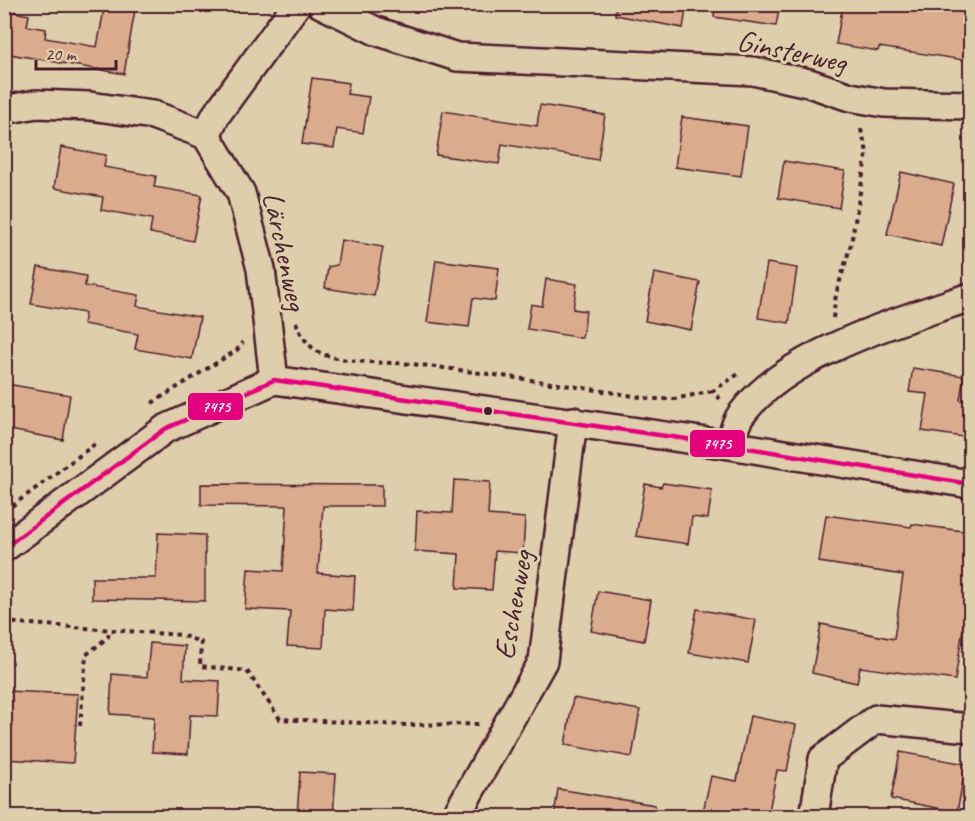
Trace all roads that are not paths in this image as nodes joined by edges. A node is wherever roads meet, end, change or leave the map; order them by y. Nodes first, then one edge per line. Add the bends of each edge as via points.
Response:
1 (297, 4) edge
2 (321, 4) edge
3 (970, 105) edge
4 (4, 110) edge
5 (206, 135) junction
6 (970, 297) edge
7 (274, 380) junction
8 (573, 421) junction
9 (729, 445) junction
10 (970, 484) edge
11 (4, 548) edge
12 (970, 728) edge
13 (456, 816) edge
14 (814, 816) edge

1 - 5 street via 216,115
2 - 3 street, Ginsterweg via 376,31 457,57 753,71 884,103
4 - 5 street via 36,104 90,106 153,115
5 - 7 street, Lärchenweg via 241,193 261,269
6 - 9 street via 863,334 785,374 740,416
7 - 8 street
7 - 11 street via 165,429
8 - 9 street
8 - 13 street, Eschenweg via 543,661
9 - 10 street
12 - 14 street via 876,719 823,759

